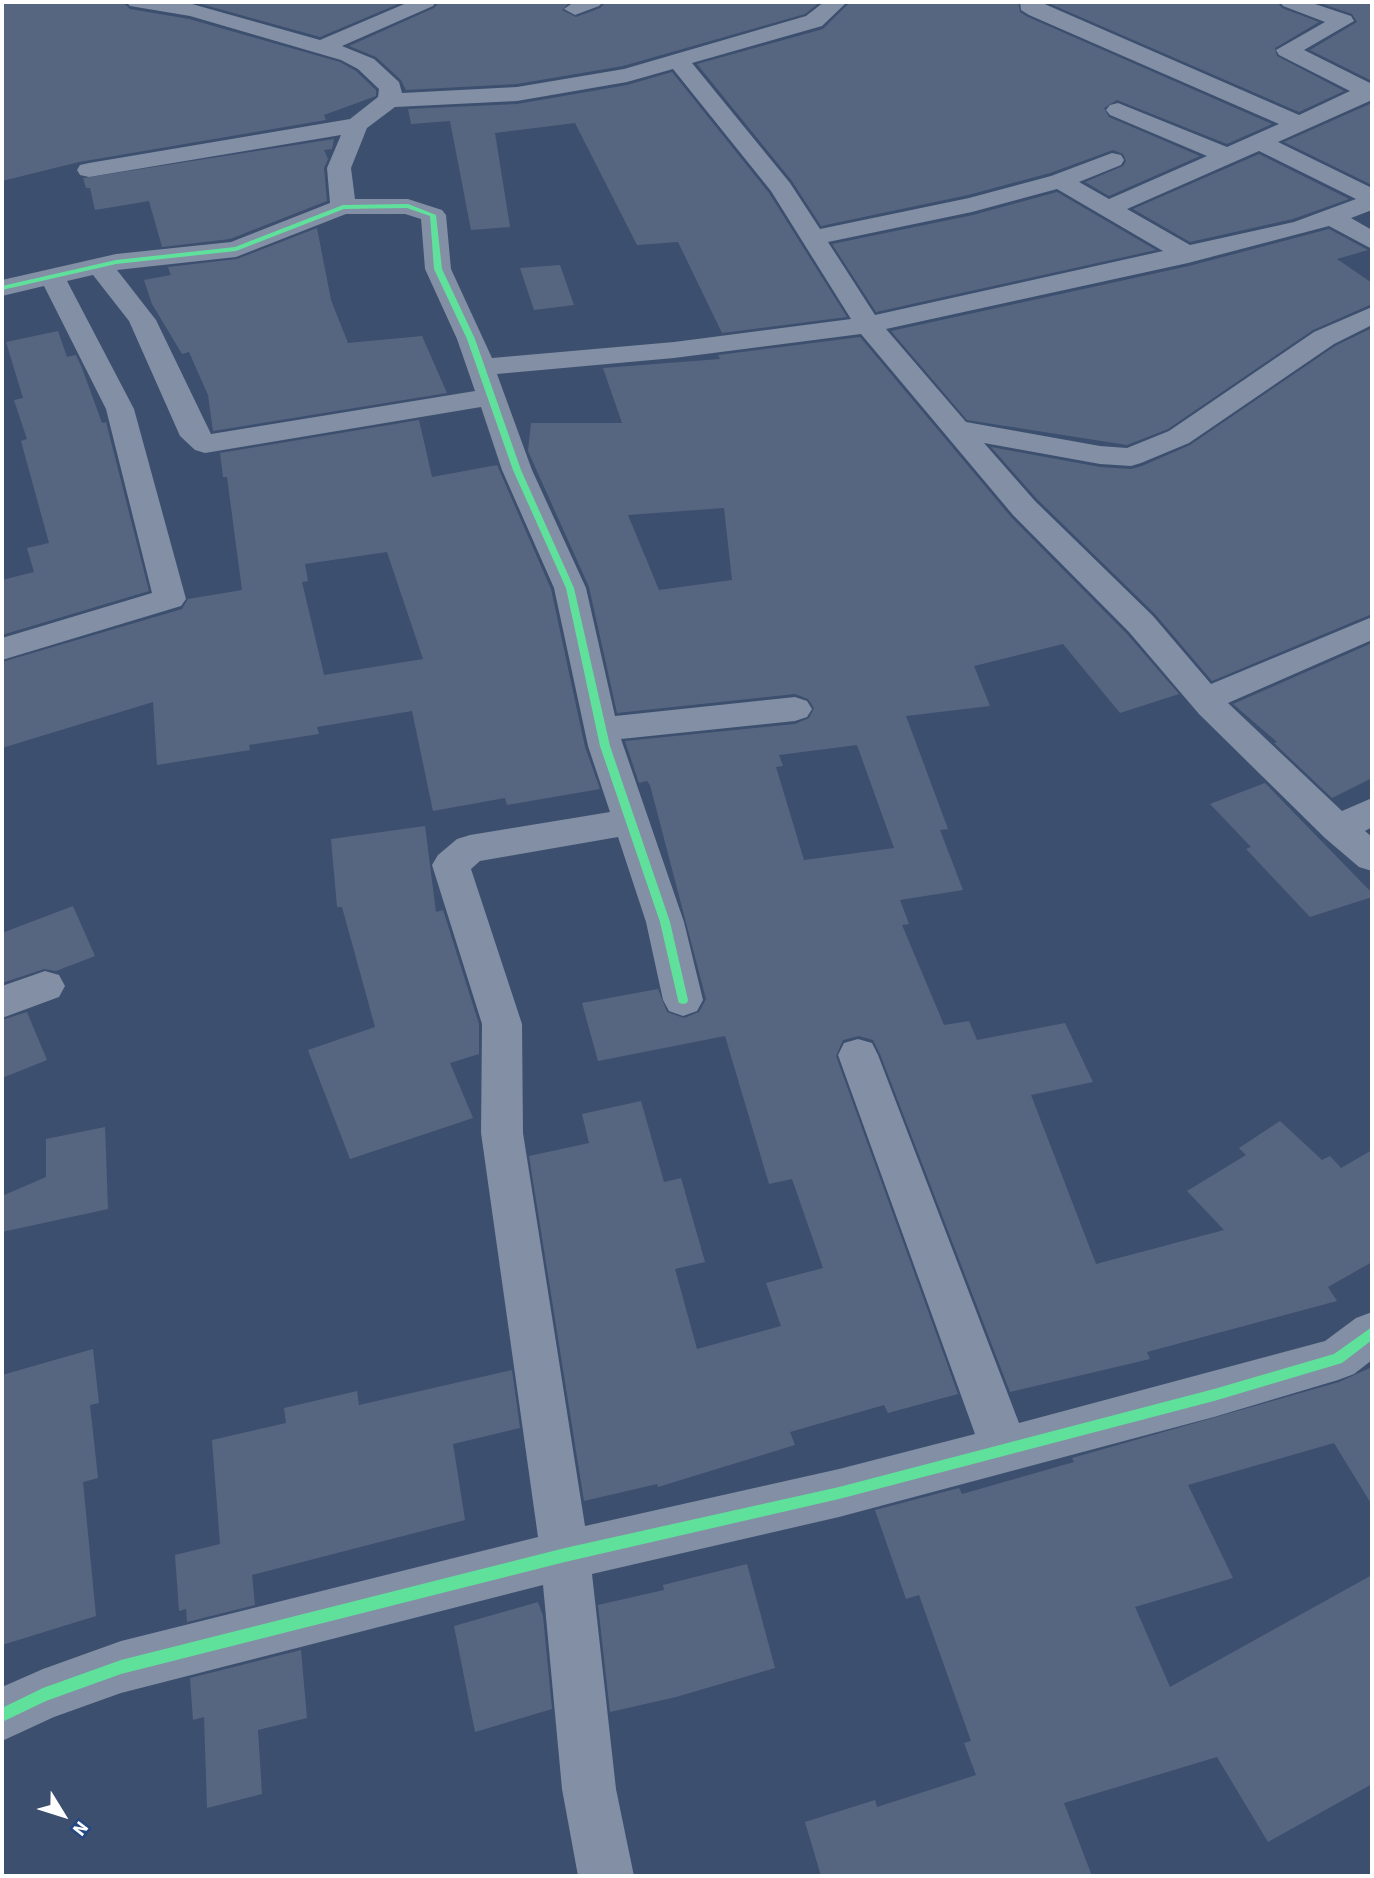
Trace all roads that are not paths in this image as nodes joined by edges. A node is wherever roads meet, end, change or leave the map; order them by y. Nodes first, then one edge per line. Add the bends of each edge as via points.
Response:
1 (136, 2) edge
2 (426, 2) edge
3 (836, 2) edge
4 (1030, 2) edge
5 (1290, 2) edge
6 (365, 9) dead end
7 (386, 17) junction
8 (322, 47) junction
9 (678, 60) junction
10 (1370, 92) edge
11 (389, 100) junction
12 (1118, 110) dead end
13 (1299, 124) junction
14 (358, 125) junction
15 (1260, 142) junction
16 (1229, 156) junction
17 (1112, 160) dead end
18 (89, 170) dead end
19 (1060, 181) junction
20 (1372, 199) edge
21 (343, 207) junction
22 (1109, 208) junction
23 (1332, 217) junction
24 (813, 238) junction
25 (1372, 241) edge
26 (1188, 255) junction
27 (95, 267) junction
28 (57, 276) junction
29 (2, 288) edge
30 (1372, 315) edge
31 (868, 325) junction
32 (487, 382) junction
33 (958, 429) junction
34 (1372, 628) edge
35 (2, 649) edge
36 (1206, 699) junction
37 (795, 709) dead end
38 (601, 729) junction
39 (1372, 811) edge
40 (631, 822) junction
41 (1338, 829) junction
42 (1372, 857) edge
43 (45, 986) dead end
44 (683, 1000) dead end
45 (2, 1002) edge
46 (858, 1055) dead end
47 (1372, 1333) edge
48 (1004, 1450) junction
49 (565, 1555) junction
50 (2, 1715) edge
51 (606, 1876) edge

1 - 8 street via 192,10
2 - 7 street
3 - 9 street via 814,21
4 - 13 street via 1037,10
5 - 10 street via 1343,21 1287,50
6 - 7 street
7 - 8 street
8 - 11 street via 366,64 391,87
9 - 11 street via 627,75 517,93
9 - 24 street via 781,188
10 - 13 street
11 - 14 street
12 - 16 street
13 - 15 street
14 - 18 street
14 - 21 street via 339,168
15 - 16 street
15 - 20 street
16 - 22 street
17 - 19 street
19 - 22 street
19 - 24 street via 972,205
20 - 23 street
21 - 27 street via 236,249
21 - 32 street via 408,206 433,215 438,269
22 - 26 street
23 - 25 street
23 - 26 street via 1303,229
24 - 31 street
26 - 31 street
27 - 28 street
27 - 32 street via 142,320 195,436 205,444
28 - 29 street
28 - 35 street via 120,409 170,599
30 - 33 street via 1324,338 1179,438 1131,457
31 - 32 street via 674,350
31 - 33 street
32 - 38 street via 517,470 570,588
33 - 36 street via 1024,508 1141,624
34 - 36 street
36 - 41 street
37 - 38 street
38 - 40 street
39 - 41 street
40 - 44 street via 665,922
40 - 49 street via 470,849 451,865 502,1024 502,1133
41 - 42 street
43 - 45 street
46 - 48 street
47 - 48 street via 1339,1359
48 - 49 street
49 - 50 street via 121,1667
49 - 51 street via 589,1789

